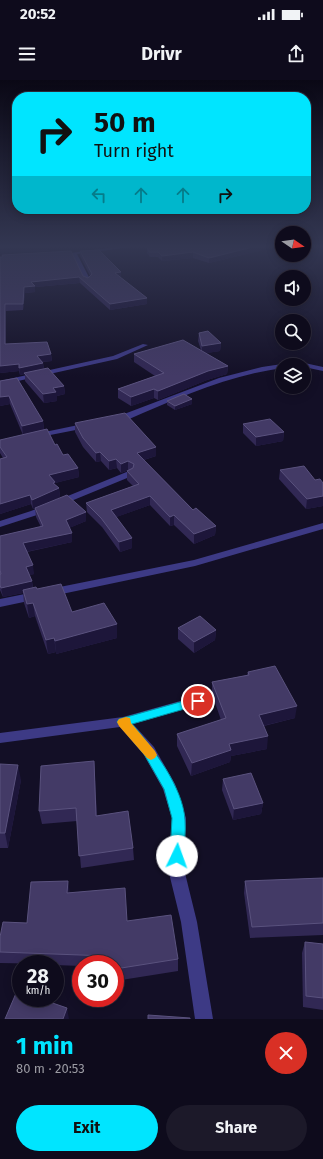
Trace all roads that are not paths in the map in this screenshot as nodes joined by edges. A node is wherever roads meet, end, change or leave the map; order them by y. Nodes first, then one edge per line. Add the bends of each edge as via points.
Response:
1 (145, 345) dead end
2 (275, 366) edge
3 (311, 366) edge
4 (323, 369) edge
5 (0, 383) edge
6 (30, 437) edge
7 (129, 474) edge
8 (0, 524) edge
9 (323, 526) edge
10 (0, 603) edge
11 (198, 701) dead end
12 (123, 722) junction
13 (0, 738) edge
14 (204, 1019) edge

1 - 5 street via 114,358
2 - 6 street via 210,383 124,418
3 - 4 street
7 - 8 street via 34,513
9 - 10 street via 195,563
11 - 12 street
12 - 13 street
12 - 14 street via 148,751 170,788 179,818 176,869 189,922

